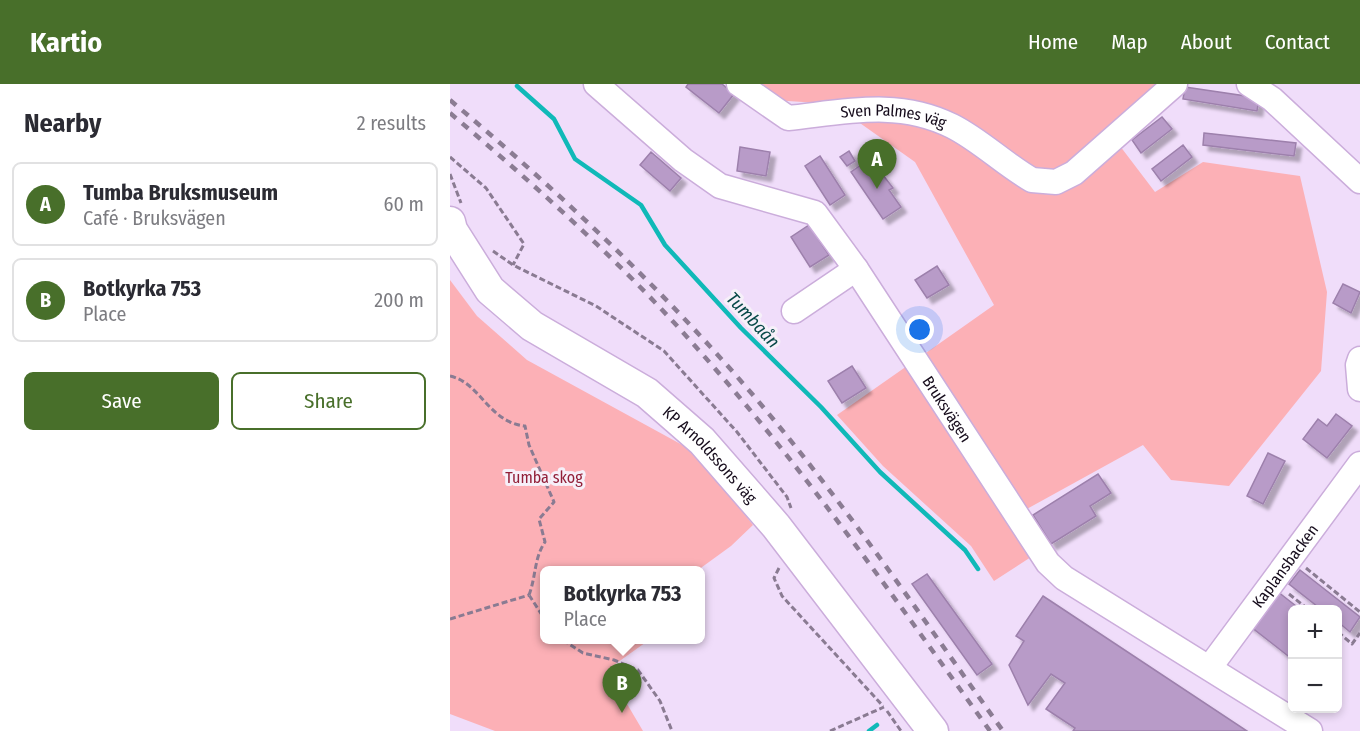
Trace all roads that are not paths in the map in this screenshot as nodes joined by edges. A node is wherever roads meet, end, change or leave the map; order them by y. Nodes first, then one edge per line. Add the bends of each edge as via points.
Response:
1 (596, 84) edge
2 (739, 84) edge
3 (1175, 84) edge
4 (1250, 84) edge
5 (1360, 181) edge
6 (456, 214) edge
7 (856, 269) junction
8 (794, 311) dead end
9 (1360, 358) edge
10 (1360, 389) edge
11 (1360, 464) edge
12 (1210, 667) junction
13 (933, 731) edge
14 (1311, 731) edge

1 - 7 street, Bruksvägen via 683,160 720,186 815,213
2 - 3 street, Sven Palmes väg via 788,118 889,109 923,113 953,126 1025,176 1041,182 1056,182 1074,173
4 - 5 street via 1272,99
6 - 13 main road, KP Arnoldssons väg via 452,230 490,290 532,326 647,393 702,441 776,526
7 - 8 street
7 - 12 street, Bruksvägen via 1048,563 1064,578
9 - 10 street
11 - 12 street, Kaplansbacken
12 - 14 street, Bruksvägen

